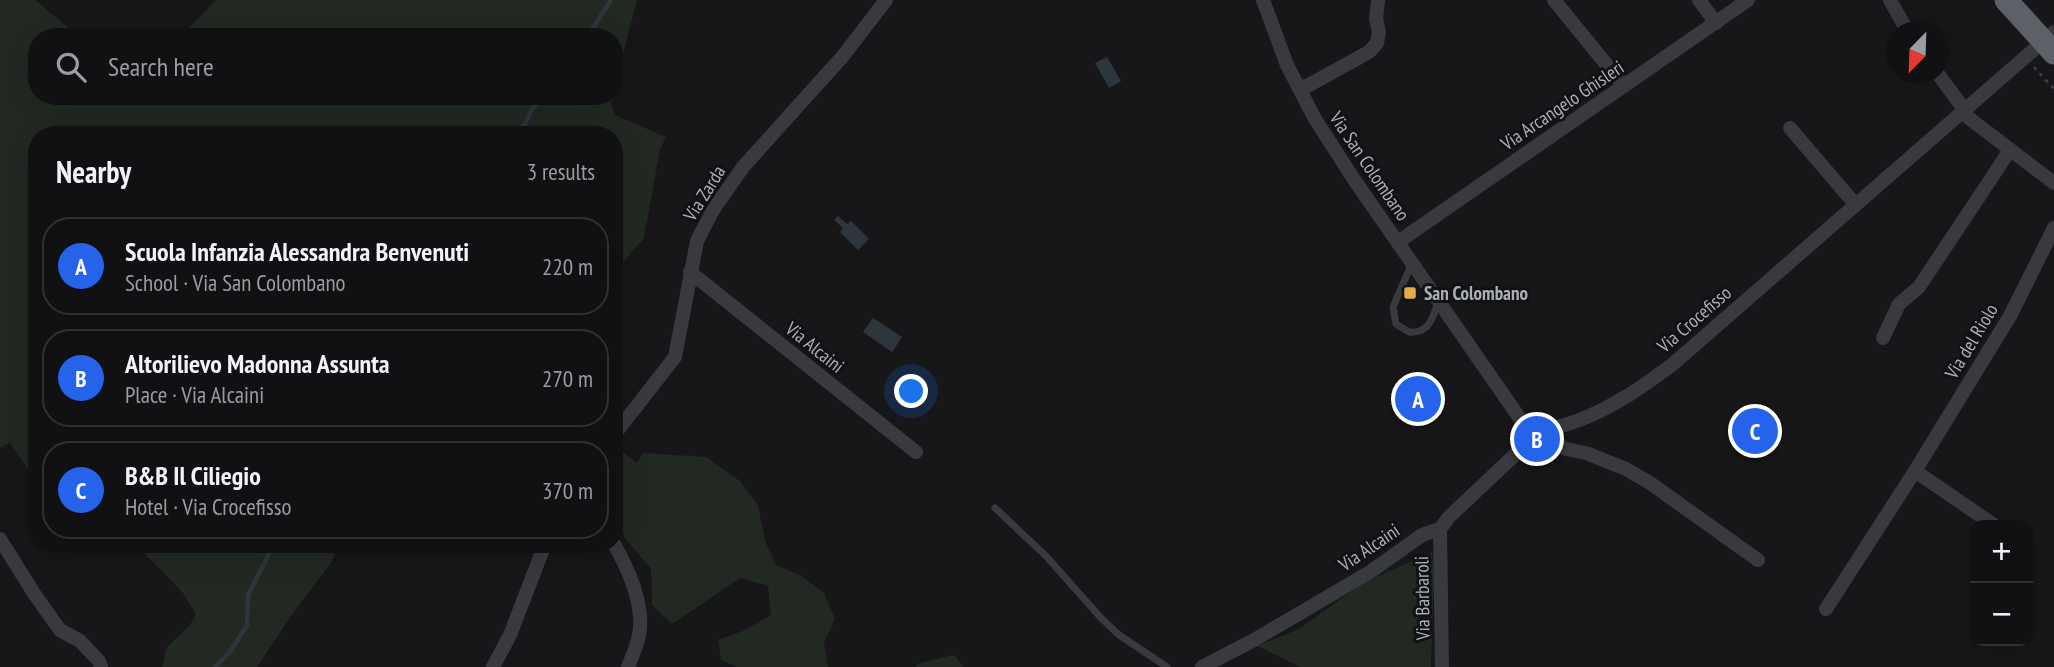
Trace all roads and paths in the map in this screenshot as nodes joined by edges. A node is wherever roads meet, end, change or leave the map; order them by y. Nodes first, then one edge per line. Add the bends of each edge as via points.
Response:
1 (886, 0) edge
2 (1263, 0) edge
3 (1378, 0) edge
4 (1554, 0) edge
5 (1699, 0) edge
6 (1748, 0) edge
7 (1889, 0) edge
8 (2021, 5) edge
9 (1901, 21) edge
10 (1716, 23) junction
11 (2054, 32) edge
12 (2054, 53) edge
13 (2025, 57) junction
14 (1945, 84) edge
15 (1625, 86) junction
16 (1299, 88) junction
17 (2054, 89) edge
18 (1963, 110) junction
19 (1790, 128) dead end
20 (2010, 150) junction
21 (2054, 183) edge
22 (1855, 204) junction
23 (2054, 228) edge
24 (1398, 242) junction
25 (1412, 263) junction
26 (690, 272) junction
27 (1438, 302) junction
28 (1883, 338) dead end
29 (623, 423) edge
30 (1539, 433) junction
31 (916, 452) dead end
32 (1915, 471) junction
33 (995, 508) dead end
34 (1987, 520) edge
35 (1440, 529) junction
36 (0, 539) edge
37 (542, 553) edge
38 (619, 553) edge
39 (1758, 561) dead end
40 (1826, 609) dead end
41 (102, 667) edge
42 (493, 667) edge
43 (628, 667) edge
44 (1167, 667) edge
45 (1202, 667) edge
46 (1442, 667) edge

1 - 26 street, Via Zarda via 843,56 743,167 697,241
2 - 16 street, Via San Colombano
3 - 16 street via 1379,32 1369,52
4 - 15 street
5 - 10 street
6 - 10 street, Via Arcangelo Ghisleri
7 - 9 street
8 - 11 highway
8 - 12 highway
10 - 15 street, Via Arcangelo Ghisleri
11 - 13 street, Via Crocefisso
13 - 17 path
13 - 18 street, Via Crocefisso
14 - 18 street
15 - 24 street, Via Arcangelo Ghisleri
16 - 24 street, Via San Colombano
18 - 20 street
18 - 22 street, Via Crocefisso
19 - 22 street
20 - 21 street
20 - 28 street via 1919,287 1899,304
22 - 30 street, Via Crocefisso via 1643,387 1584,418
23 - 32 street, Via del Riolo via 2010,316
24 - 25 street, Via San Colombano
25 - 27 street, Via San Colombano
25 - 27 lane via 1393,307 1396,324 1409,332 1422,331
26 - 29 street, Via Zarda via 675,357
26 - 31 street, Via Alcaini
27 - 30 street, Via San Colombano via 1521,420
30 - 35 street, Via Alcaini
30 - 39 street via 1650,483
32 - 34 street
32 - 40 street, Via del Riolo
33 - 44 lane via 1119,635
35 - 45 street, Via Alcaini via 1422,535 1370,572
35 - 46 street, Via Barbaroli
36 - 41 street via 60,630 80,641
37 - 42 street
38 - 43 street via 639,611 639,634

